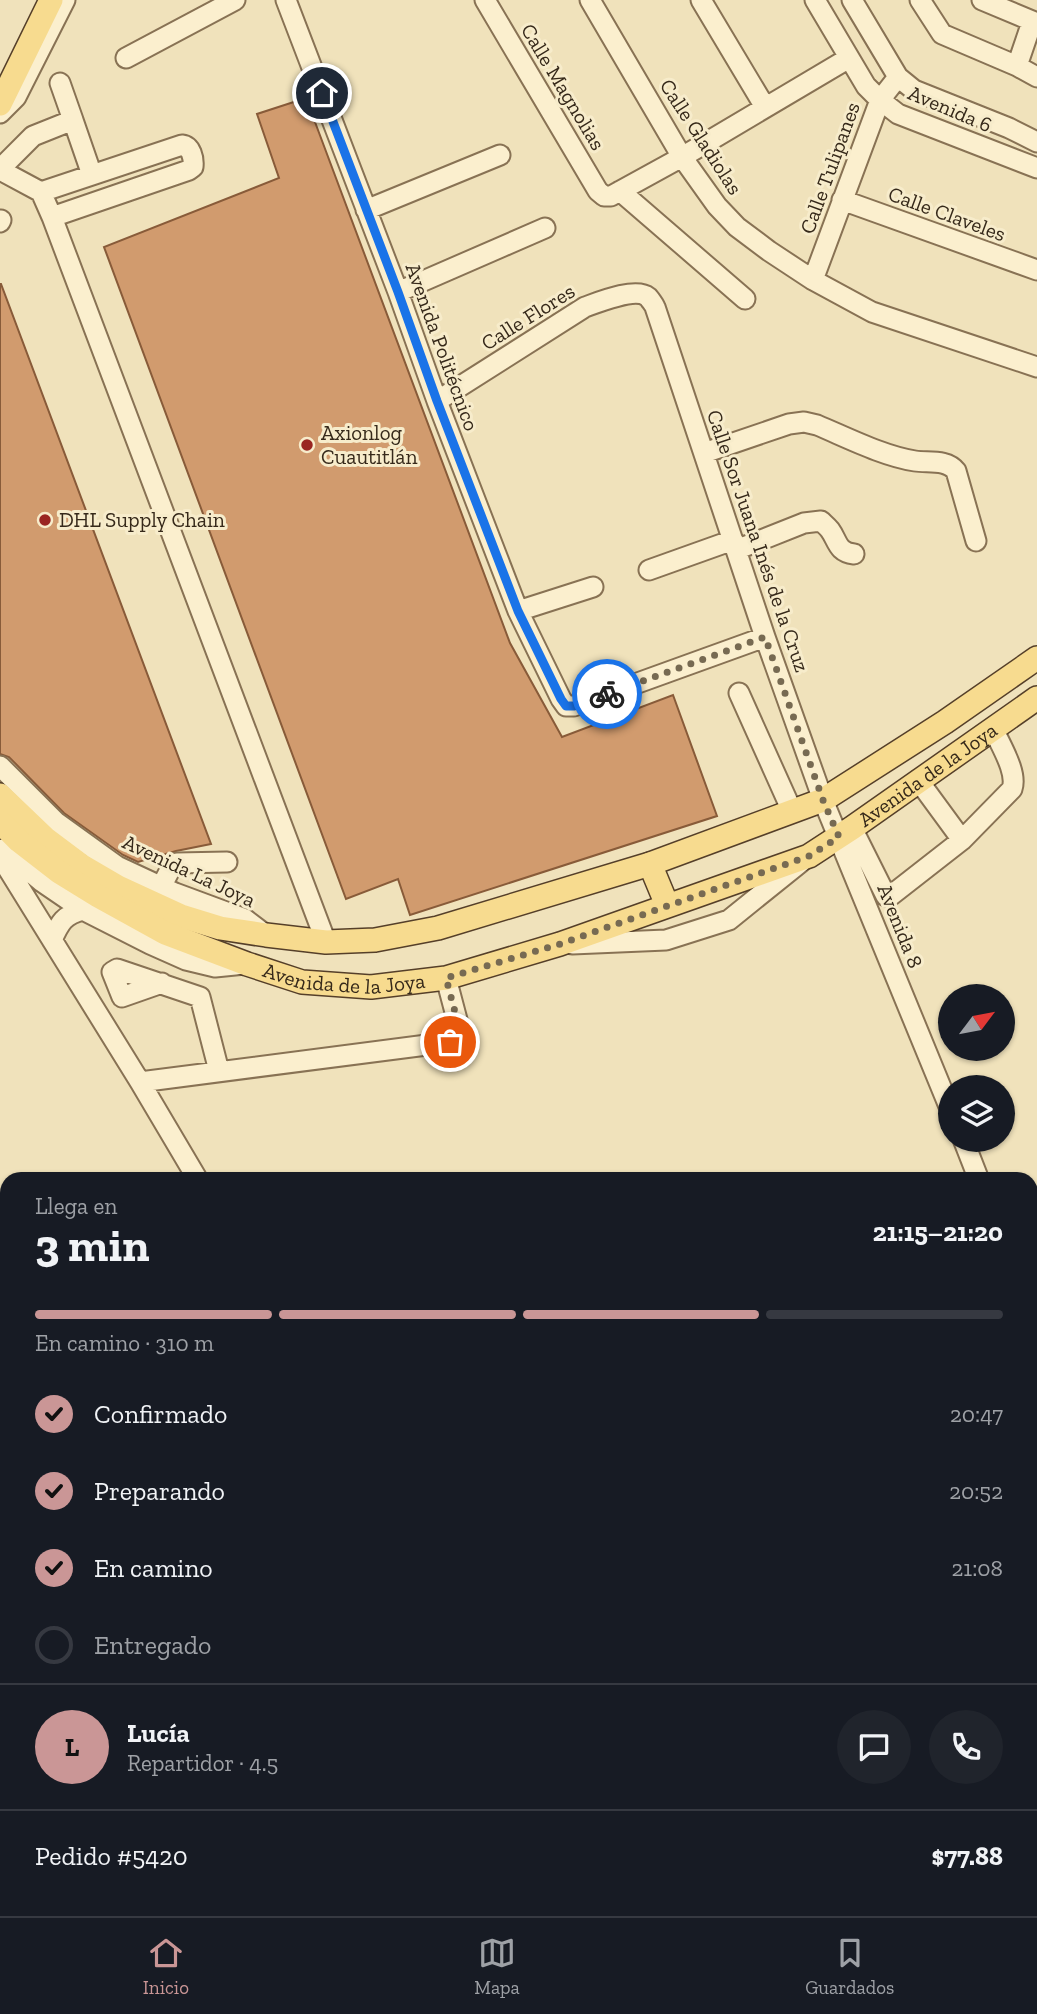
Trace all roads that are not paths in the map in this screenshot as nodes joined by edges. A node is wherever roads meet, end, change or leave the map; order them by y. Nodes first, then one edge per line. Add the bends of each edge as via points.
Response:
1 (51, 0) edge
2 (65, 0) edge
3 (235, 0) edge
4 (286, 0) edge
5 (485, 0) edge
6 (590, 0) edge
7 (701, 0) edge
8 (815, 0) edge
9 (852, 0) edge
10 (920, 0) edge
11 (991, 2) edge
12 (1035, 23) edge
13 (126, 58) dead end
14 (849, 58) junction
15 (1017, 66) junction
16 (898, 77) junction
17 (1037, 77) edge
18 (60, 83) dead end
19 (880, 100) junction
20 (0, 104) edge
21 (765, 107) junction
22 (0, 113) edge
23 (74, 120) junction
24 (1009, 128) junction
25 (1037, 142) edge
26 (997, 153) junction
27 (500, 155) dead end
28 (682, 157) junction
29 (1037, 168) edge
30 (0, 169) edge
31 (92, 175) junction
32 (41, 192) junction
33 (612, 194) junction
34 (842, 200) junction
35 (366, 210) junction
36 (52, 217) junction
37 (545, 228) dead end
38 (1037, 270) edge
39 (813, 280) junction
40 (398, 292) junction
41 (649, 297) joint
42 (745, 299) dead end
43 (1037, 367) edge
44 (437, 401) junction
45 (704, 453) junction
46 (976, 541) dead end
47 (735, 545) junction
48 (854, 554) dead end
49 (649, 570) dead end
50 (593, 587) dead end
51 (518, 611) junction
52 (765, 637) junction
53 (1037, 658) edge
54 (739, 693) dead end
55 (1037, 698) edge
56 (993, 729) junction
57 (0, 766) edge
58 (918, 780) junction
59 (0, 795) edge
60 (823, 800) junction
61 (792, 811) junction
62 (0, 822) edge
63 (845, 833) junction
64 (962, 840) junction
65 (0, 846) edge
66 (0, 856) edge
67 (809, 856) junction
68 (227, 862) dead end
69 (859, 863) junction
70 (650, 864) junction
71 (161, 887) junction
72 (667, 905) junction
73 (83, 910) junction
74 (266, 935) junction
75 (52, 940) junction
76 (326, 942) junction
77 (560, 944) junction
78 (247, 964) junction
79 (446, 978) junction
80 (162, 983) dead end
81 (219, 1071) junction
82 (938, 1076) edge
83 (140, 1082) junction
84 (968, 1152) edge
85 (193, 1172) edge
86 (976, 1172) edge

1 - 20 main road
2 - 22 street via 16,97
3 - 13 street
4 - 35 street, Avenida Politécnico
5 - 33 street, Calle Magnolias via 598,191
6 - 28 street, Calle Gladiolas
7 - 21 street
8 - 14 street, Avenida 6
9 - 16 street, Avenida 6
10 - 15 street via 942,34
11 - 12 street
12 - 15 street
14 - 19 street, Avenida 6
14 - 21 street
15 - 17 street
16 - 19 street, Calle Tulipanes
16 - 24 street, Avenida 6 via 914,90
18 - 23 street
19 - 26 street, Avenida 6 via 898,114
19 - 34 street, Calle Tulipanes
21 - 28 street
23 - 30 street via 33,136
23 - 31 street
24 - 25 street, Avenida 6
24 - 26 street
26 - 29 street, Avenida 6
27 - 35 street
28 - 33 street
28 - 39 street, Calle Gladiolas via 737,226
30 - 32 street
31 - 32 street
31 - 36 street via 182,145 189,148 194,163 189,170
32 - 36 street
33 - 42 street, Calle Magnolias
34 - 38 street, Calle Claveles
34 - 39 street, Calle Tulipanes
35 - 40 street, Avenida Politécnico
36 - 76 street
37 - 40 street
39 - 43 street, Calle Gladiolas via 872,312
40 - 44 street, Avenida Politécnico
41 - 44 street, Calle Flores via 638,293 585,307
41 - 45 street, Calle Sor Juana Inés de la Cruz
44 - 51 street, Avenida Politécnico
45 - 46 street via 804,422 896,457 952,466
45 - 47 street, Calle Sor Juana Inés de la Cruz
47 - 48 street via 821,521 839,549
47 - 49 street
47 - 52 street, Calle Sor Juana Inés de la Cruz
50 - 51 street
51 - 52 street, Avenida Politécnico via 566,706
52 - 60 street, Calle Sor Juana Inés de la Cruz
53 - 60 main road, Avenida de la Joya
54 - 61 street
55 - 56 main road, Avenida de la Joya
56 - 58 main road, Avenida de la Joya
56 - 64 street via 1014,782
57 - 71 street, Avenida La Joya via 56,822 117,866
58 - 63 main road, Avenida de la Joya
58 - 64 street
59 - 74 main road, Avenida de la Joya via 46,839 118,887 181,916
60 - 61 main road, Avenida de la Joya
60 - 63 street, Avenida 8
61 - 70 main road, Avenida de la Joya
62 - 78 main road, Avenida de la Joya via 59,872 98,896 165,933
63 - 67 main road, Avenida de la Joya
63 - 69 street, Avenida 8
64 - 69 street via 889,897
65 - 73 street
66 - 75 street
67 - 72 main road, Avenida de la Joya
67 - 77 street via 729,920 666,940
68 - 71 street via 177,863
69 - 82 street, Avenida 8
70 - 72 main road
70 - 76 main road, Avenida de la Joya via 438,929 376,940
71 - 74 street, Avenida La Joya via 237,915
72 - 77 main road, Avenida de la Joya
73 - 75 street via 62,920
73 - 78 street via 186,960 215,967
74 - 76 main road, Avenida de la Joya
75 - 83 street
77 - 79 main road, Avenida de la Joya
78 - 79 main road, Avenida de la Joya via 316,984 371,987
79 - 81 street via 460,1031 450,1042
80 - 81 street via 200,997
81 - 83 street
83 - 85 street
84 - 86 street

